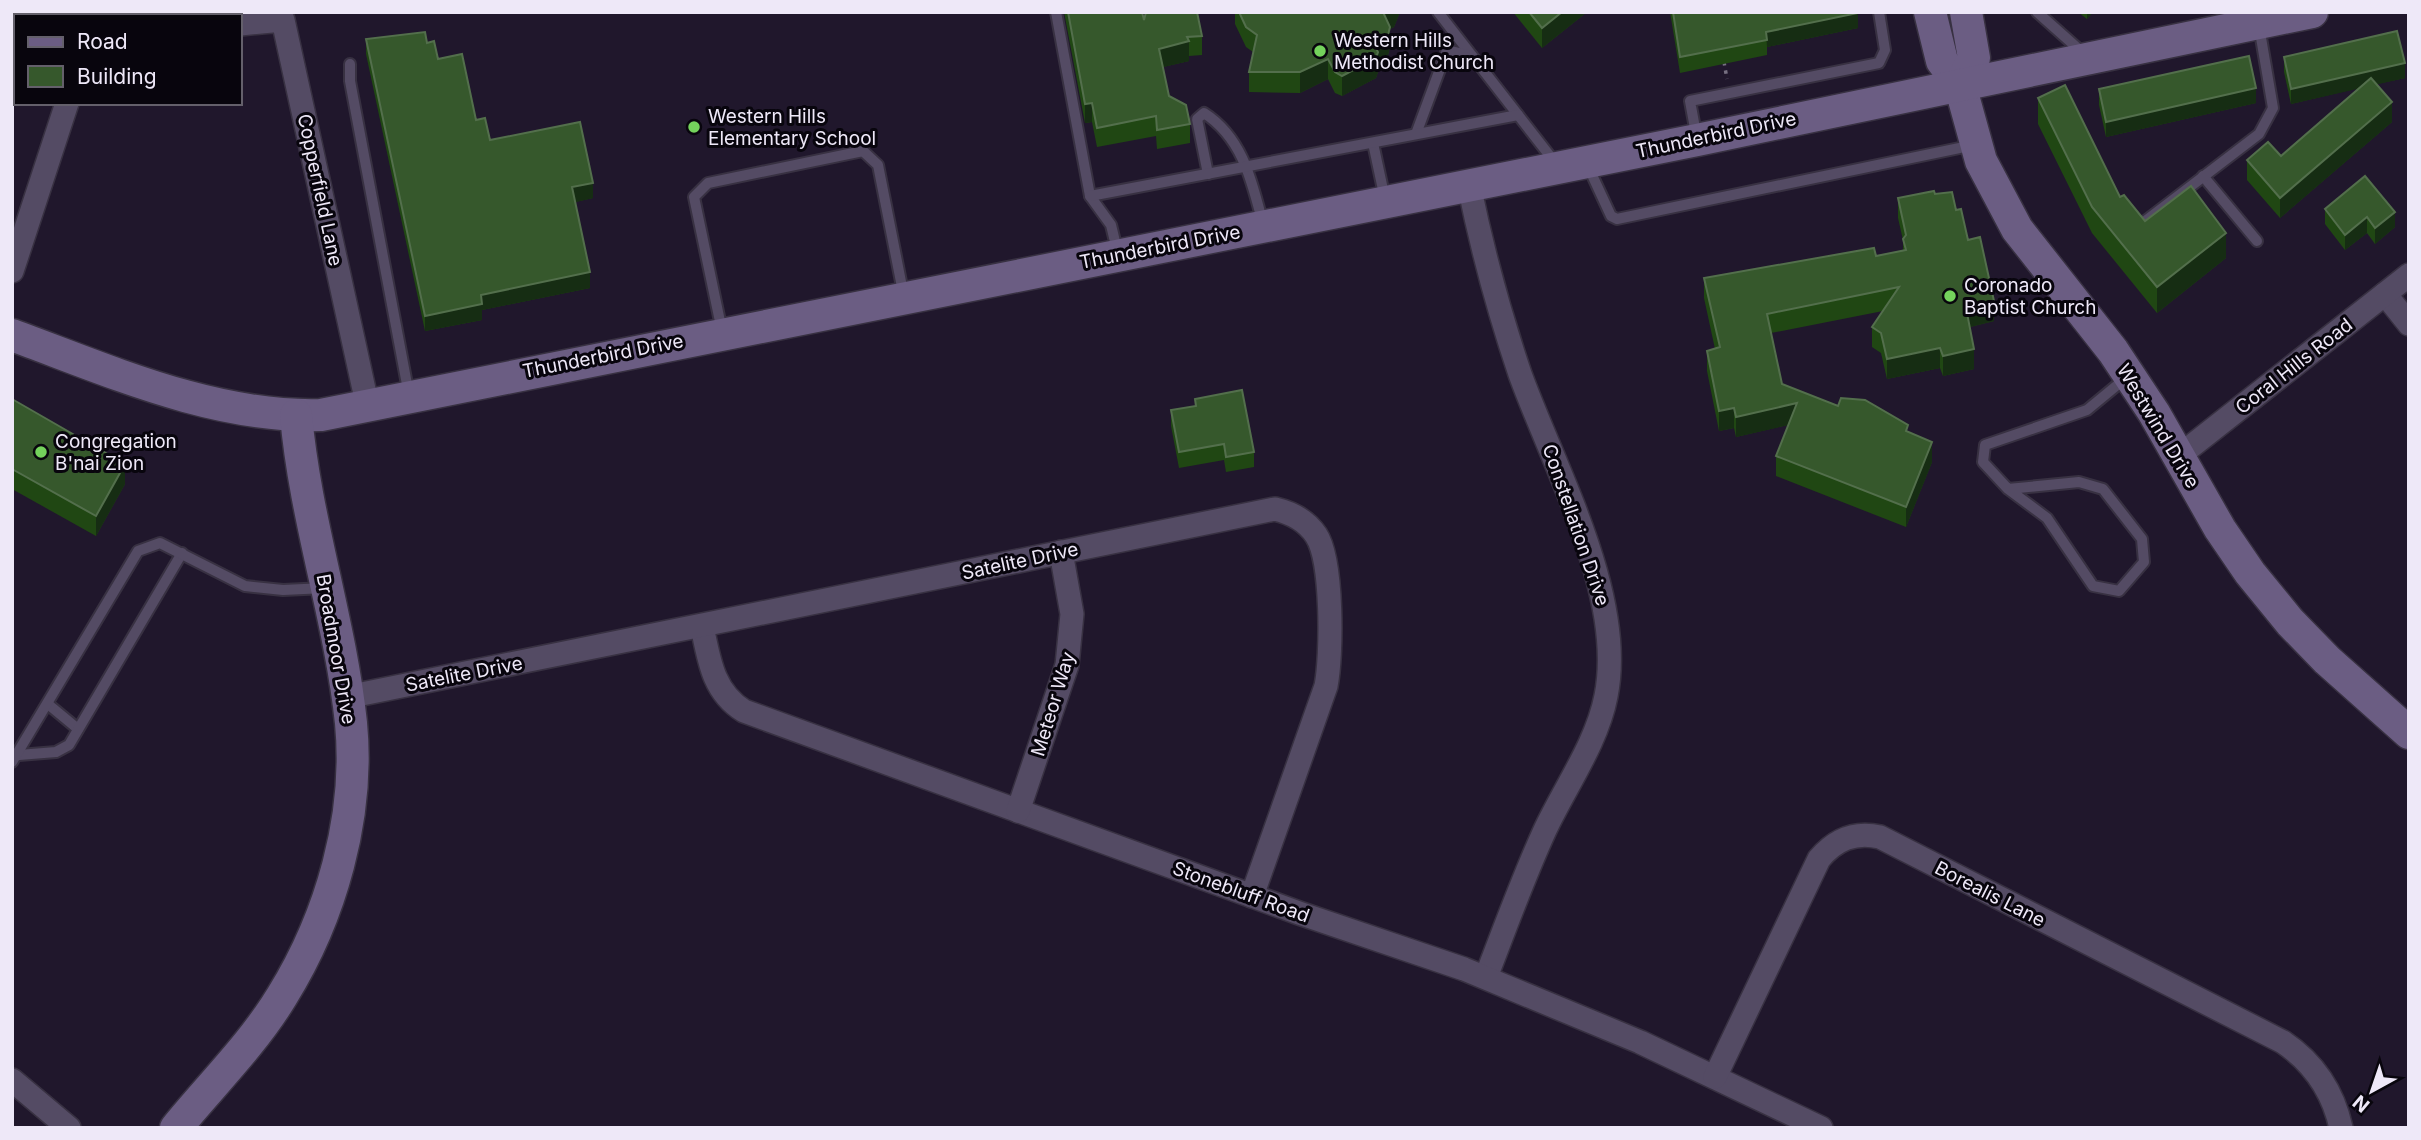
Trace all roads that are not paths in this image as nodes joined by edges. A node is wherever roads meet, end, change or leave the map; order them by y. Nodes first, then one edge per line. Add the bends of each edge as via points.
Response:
1 (1056, 12) edge
2 (1438, 12) edge
3 (1879, 12) edge
4 (1930, 12) edge
5 (1966, 12) edge
6 (2037, 12) edge
7 (2312, 12) edge
8 (242, 24) edge
9 (2259, 24) junction
10 (1472, 56) junction
11 (2091, 59) junction
12 (350, 64) dead end
13 (1960, 85) junction
14 (66, 105) edge
15 (1518, 115) junction
16 (1416, 134) junction
17 (1697, 140) junction
18 (1373, 143) junction
19 (1977, 145) junction
20 (1572, 165) junction
21 (1248, 166) junction
22 (1208, 174) junction
23 (2203, 176) junction
24 (1469, 185) junction
25 (1090, 196) junction
26 (1386, 202) junction
27 (2144, 222) edge
28 (1264, 227) junction
29 (2257, 241) dead end
30 (1119, 256) junction
31 (12, 271) edge
32 (2409, 275) edge
33 (2385, 294) junction
34 (904, 297) junction
35 (2409, 324) edge
36 (722, 332) junction
37 (12, 335) edge
38 (2129, 376) junction
39 (409, 395) junction
40 (367, 403) junction
41 (296, 415) junction
42 (2179, 456) junction
43 (2008, 489) junction
44 (1061, 552) junction
45 (182, 553) junction
46 (326, 588) junction
47 (702, 626) junction
48 (347, 697) junction
49 (49, 705) junction
50 (78, 729) junction
51 (2409, 733) edge
52 (16, 759) edge
53 (1018, 811) junction
54 (1252, 896) junction
55 (1486, 977) junction
56 (1715, 1077) junction
57 (12, 1080) edge
58 (69, 1128) edge
59 (176, 1128) edge
60 (1821, 1128) edge
61 (2341, 1128) edge

1 - 25 lane
2 - 10 lane
3 - 17 lane via 1885,50 1879,63 1690,101
4 - 13 street, Westwind Drive via 1942,61
5 - 13 street via 1974,58
6 - 11 lane
7 - 9 street, Thunderbird Drive
8 - 40 street, Copperfield Lane via 283,20
9 - 11 street, Thunderbird Drive
9 - 23 lane via 2273,108 2259,134
10 - 15 lane
10 - 16 lane via 1447,50
11 - 13 street, Thunderbird Drive
12 - 39 lane
13 - 17 street, Thunderbird Drive
13 - 19 street, Westwind Drive
14 - 31 street
15 - 16 lane
15 - 20 lane
16 - 18 lane
17 - 20 street, Thunderbird Drive
18 - 21 lane
18 - 26 lane
19 - 20 lane via 1617,219
19 - 38 street, Westwind Drive via 2017,229
20 - 24 street, Thunderbird Drive
21 - 22 lane
21 - 22 lane via 1204,113 1197,119
21 - 28 lane
22 - 25 lane
23 - 27 lane
23 - 29 lane
24 - 26 street, Thunderbird Drive
24 - 55 street, Constellation Drive via 1505,329 1581,532 1605,606 1611,642 1606,698 1596,728 1541,840
25 - 30 lane via 1111,225
26 - 28 street, Thunderbird Drive
28 - 30 street, Thunderbird Drive
30 - 34 street, Thunderbird Drive
32 - 33 street, Coral Hills Road
33 - 35 street
33 - 42 street, Coral Hills Road
34 - 36 street, Thunderbird Drive
34 - 36 lane via 878,165 863,151 708,183 694,197
36 - 39 street, Thunderbird Drive
37 - 41 street, Thunderbird Drive via 169,390
38 - 42 street, Westwind Drive
38 - 43 lane via 2087,410 1985,445 1983,462
39 - 40 street, Thunderbird Drive
40 - 41 street, Thunderbird Drive via 321,415
41 - 46 street, Broadmoor Drive
42 - 51 street, Westwind Drive via 2220,529 2282,612 2327,660
43 - 43 lane via 2047,518 2093,586 2119,591 2144,562 2142,539 2103,489 2079,482
44 - 47 street, Satelite Drive
44 - 53 street, Meteor Way via 1072,614 1067,665
44 - 54 street, Satelite Drive via 1269,509 1292,513 1316,535 1332,634 1326,687
45 - 46 lane via 245,586
45 - 49 lane via 160,543 138,551
45 - 50 lane
46 - 48 street, Broadmoor Drive
47 - 48 street, Satelite Drive
47 - 53 street, Stonebluff Road via 716,681 744,711
48 - 59 street, Broadmoor Drive via 348,816 326,905 281,998
49 - 50 lane
49 - 52 lane
50 - 52 lane via 69,745 56,752
53 - 54 street, Stonebluff Road
54 - 55 street, Stonebluff Road
55 - 56 street, Stonebluff Road
56 - 60 street, Stonebluff Road
56 - 61 street, Borealis Lane via 1819,859 1843,839 1869,835 2283,1042 2318,1073
57 - 58 street

